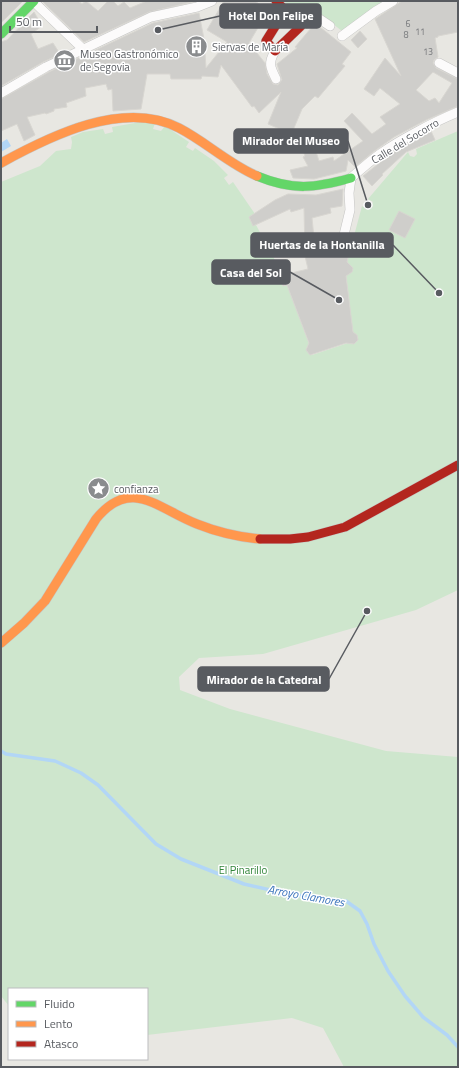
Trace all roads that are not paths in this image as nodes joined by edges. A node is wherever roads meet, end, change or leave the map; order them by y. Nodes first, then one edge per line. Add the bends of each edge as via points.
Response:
1 (34, 1) edge
2 (212, 1) edge
3 (393, 1) edge
4 (279, 4) edge
5 (301, 26) junction
6 (330, 26) dead end
7 (1, 34) edge
8 (342, 36) dead end
9 (83, 49) junction
10 (275, 51) junction
11 (439, 63) dead end
12 (458, 73) edge
13 (276, 79) dead end
14 (1, 93) edge
15 (458, 112) edge
16 (1, 163) edge
17 (351, 178) junction
18 (342, 243) dead end
19 (458, 465) edge
20 (1, 643) edge

1 - 7 main road
1 - 9 street
2 - 9 street via 151,17
3 - 8 street
4 - 5 main road
4 - 10 main road via 276,25 266,41
5 - 6 street via 318,18
5 - 10 main road
9 - 14 street
10 - 13 street via 270,63
11 - 12 street
15 - 17 street, Calle del Socorro via 386,151
16 - 17 main road via 22,150 63,132 107,120 135,117 160,120 184,130 249,174 267,181 298,187 318,186
17 - 18 street via 350,210
19 - 20 main road via 345,527 329,534 297,540 262,540 236,536 195,523 144,499 120,499 94,520 55,587 24,623

